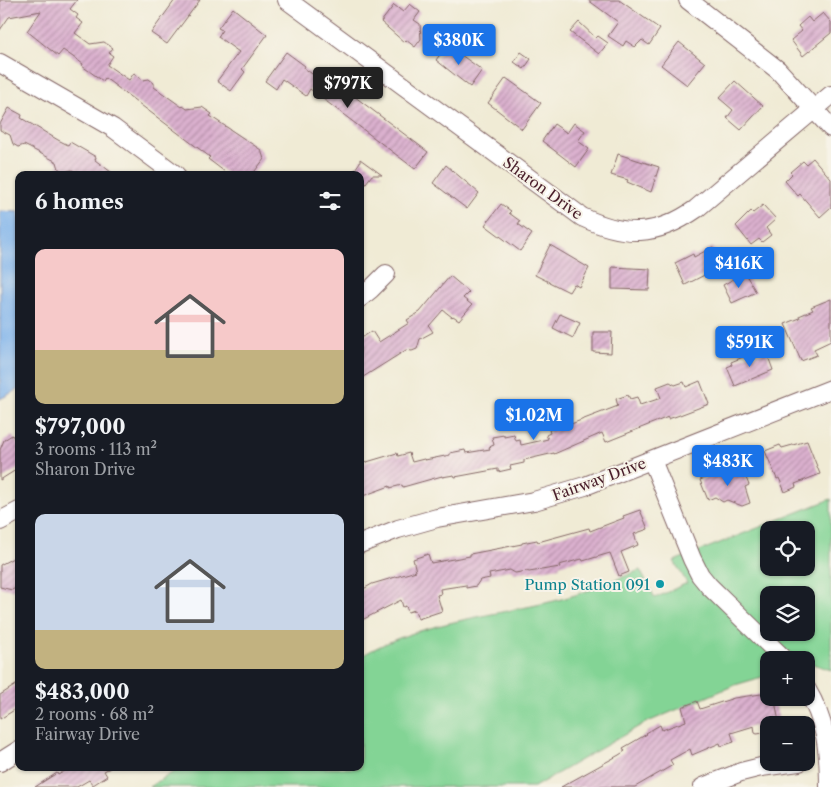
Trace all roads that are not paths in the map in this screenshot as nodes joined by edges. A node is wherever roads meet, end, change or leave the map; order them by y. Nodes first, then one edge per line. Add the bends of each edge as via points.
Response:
1 (287, 0) edge
2 (688, 0) edge
3 (0, 63) edge
4 (831, 95) edge
5 (815, 109) junction
6 (831, 128) edge
7 (171, 171) edge
8 (386, 274) dead end
9 (364, 295) edge
10 (831, 389) edge
11 (652, 460) junction
12 (15, 513) edge
13 (0, 521) edge
14 (364, 542) edge
15 (776, 651) edge
16 (815, 706) edge
17 (15, 753) edge
18 (0, 762) edge
19 (815, 762) edge
20 (830, 762) edge
21 (760, 767) edge
22 (703, 787) edge
23 (830, 787) edge

1 - 5 street, Sharon Drive via 582,217 603,227 631,232 652,230 684,218
2 - 5 street via 764,58
3 - 7 street via 113,128
4 - 5 street, Sharon Drive
5 - 6 street
8 - 9 street
10 - 11 street, Fairway Drive
11 - 14 street, Fairway Drive via 562,494 437,518
11 - 15 street via 700,575
12 - 13 street
16 - 20 street via 823,722
17 - 18 street
19 - 20 street
20 - 23 street
21 - 22 street

